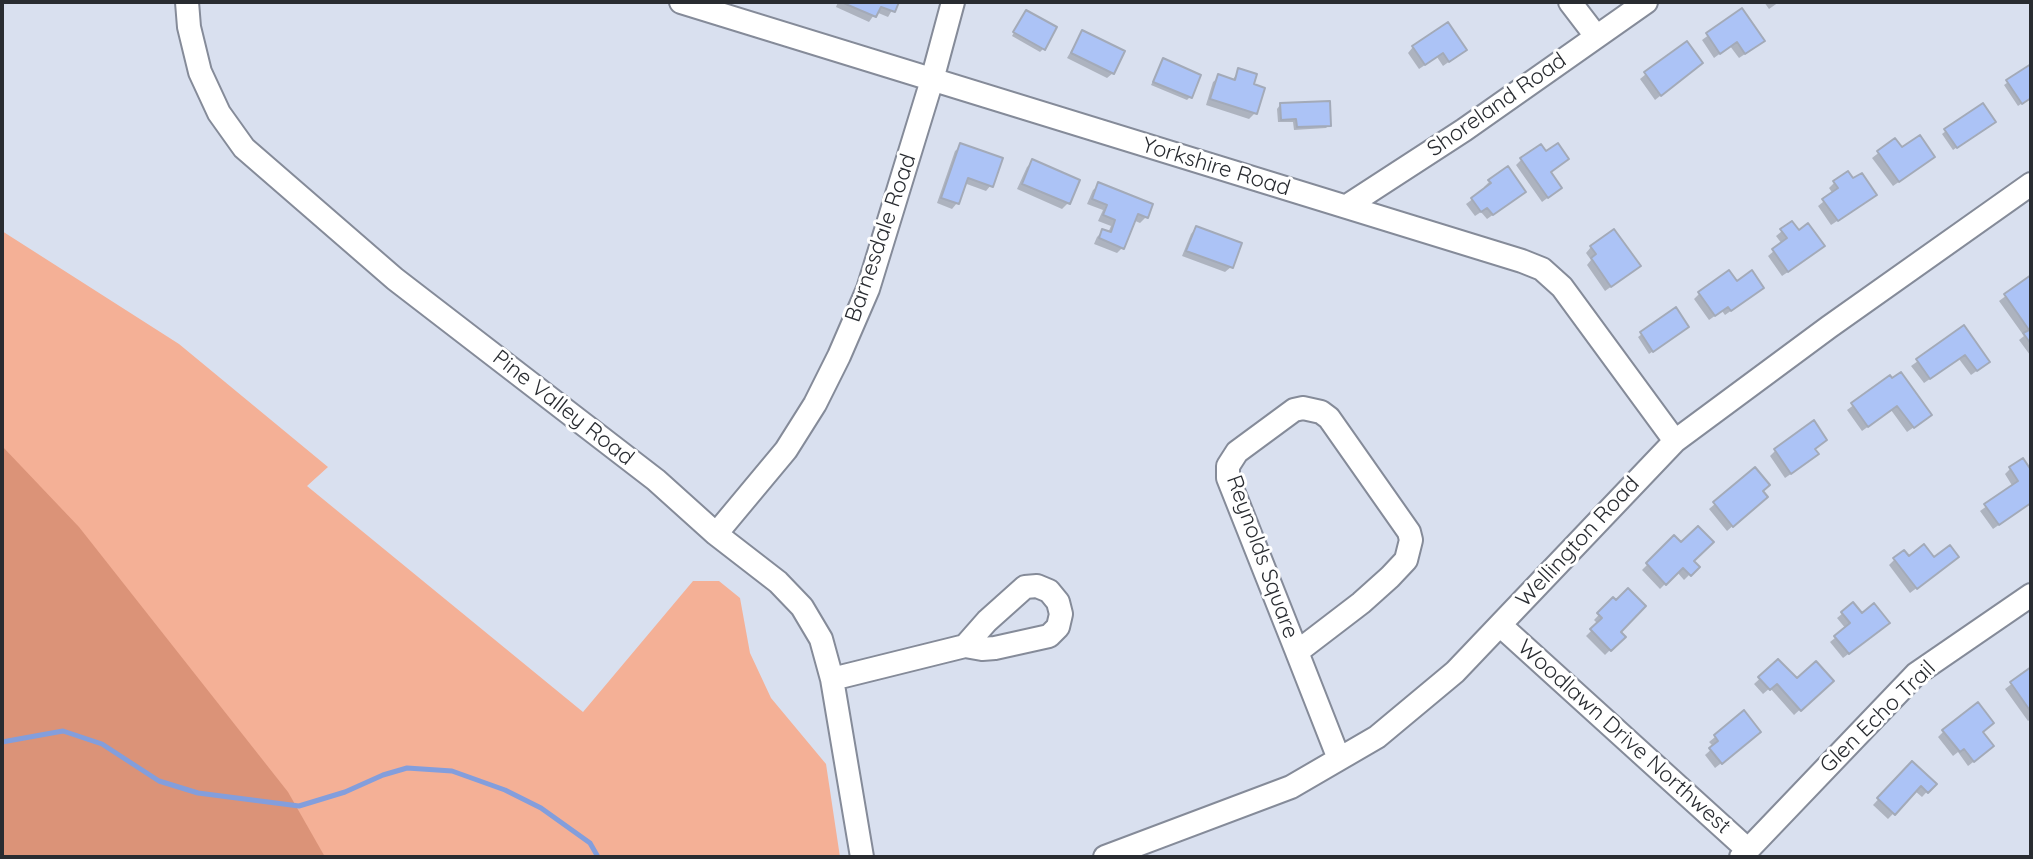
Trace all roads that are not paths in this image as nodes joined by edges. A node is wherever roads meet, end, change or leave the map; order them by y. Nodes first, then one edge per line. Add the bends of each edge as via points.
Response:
1 (187, 2) edge
2 (681, 2) edge
3 (953, 2) edge
4 (1570, 2) edge
5 (1646, 2) edge
6 (1596, 36) junction
7 (932, 80) junction
8 (2031, 184) edge
9 (1347, 206) junction
10 (1675, 441) junction
11 (716, 534) junction
12 (2031, 595) edge
13 (1500, 625) junction
14 (965, 646) dead end
15 (1297, 652) junction
16 (832, 679) junction
17 (1339, 759) junction
18 (1744, 853) edge
19 (862, 857) edge
20 (1105, 857) edge

1 - 11 street, Pine Valley Road via 200,72 219,113 244,148 395,279 656,480
2 - 7 street, Yorkshire Road
3 - 7 street, Barnesdale Road
4 - 6 street
5 - 6 street, Shoreland Road
6 - 9 street, Shoreland Road
7 - 9 street, Yorkshire Road
7 - 11 street, Barnesdale Road via 868,289 839,356 786,450
8 - 10 street, Wellington Road
9 - 10 street, Yorkshire Road via 1542,269 1562,287
10 - 13 street, Wellington Road
11 - 16 street, Pine Valley Road via 802,607 821,639
12 - 18 street, Glen Echo Trail via 1916,674
13 - 17 street, Wellington Road via 1377,737
13 - 18 street, Woodlawn Drive Northwest
14 - 16 street
15 - 15 street, Reynolds Square via 1228,478 1228,466 1237,452 1303,408 1329,418 1411,540 1406,560 1390,577
15 - 17 street, Reynolds Square
16 - 19 street, Pine Valley Road
17 - 20 street, Wellington Road via 1291,787

